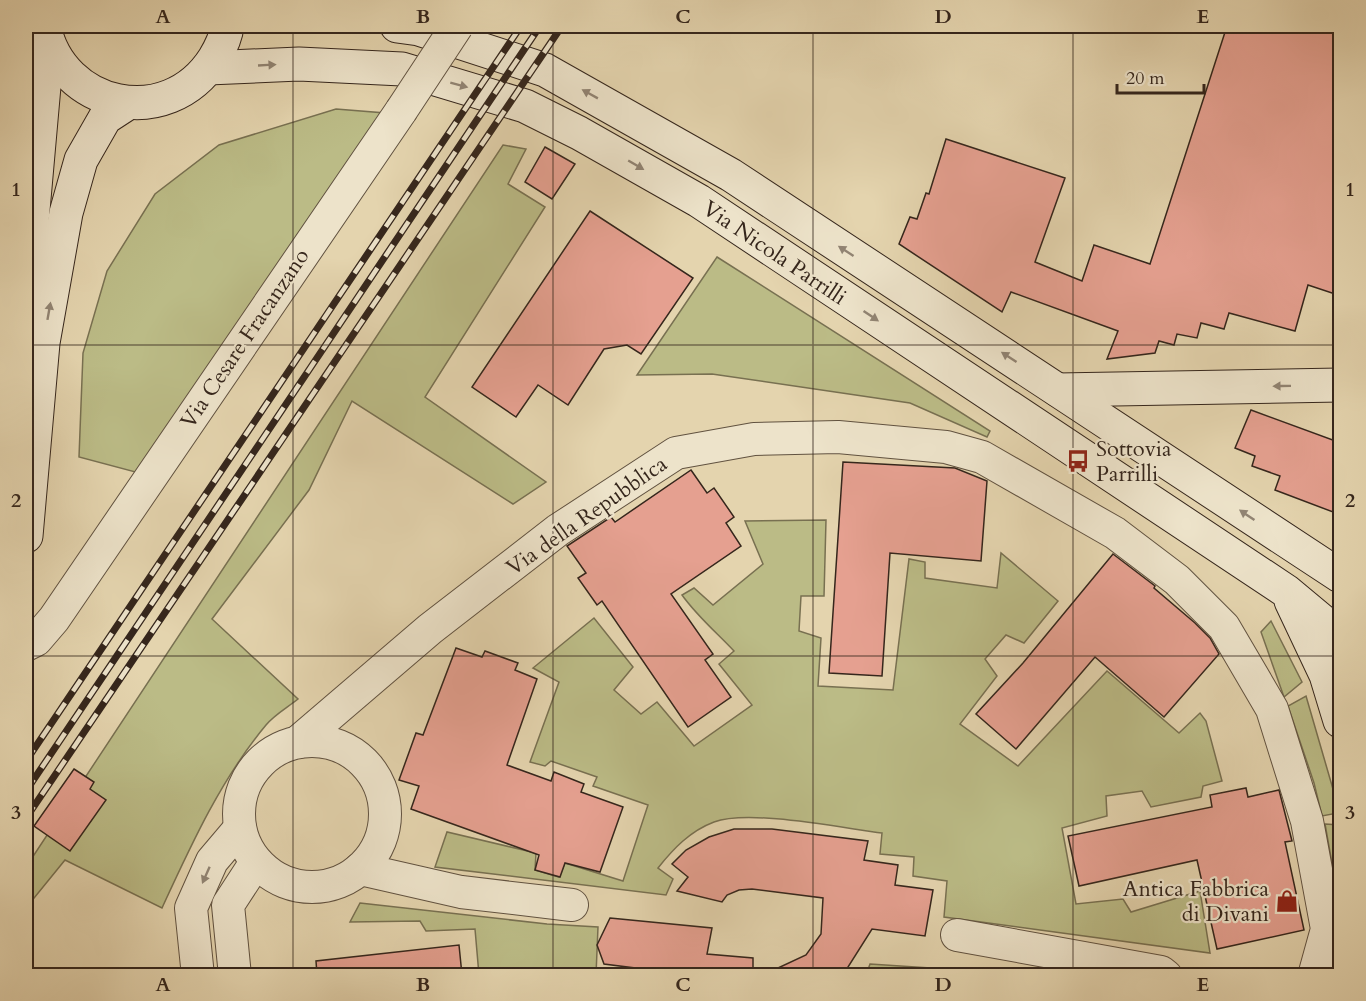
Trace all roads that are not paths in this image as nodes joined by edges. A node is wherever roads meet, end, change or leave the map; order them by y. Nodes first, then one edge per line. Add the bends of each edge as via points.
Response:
1 (227, 26) edge
2 (397, 26) edge
3 (457, 26) edge
4 (46, 33) edge
5 (208, 68) junction
6 (128, 103) junction
7 (26, 289) edge
8 (1341, 386) edge
9 (1058, 390) junction
10 (26, 536) edge
11 (1341, 576) edge
12 (1286, 591) junction
13 (1341, 636) edge
14 (26, 645) edge
15 (1341, 721) edge
16 (298, 742) junction
17 (240, 828) junction
18 (256, 862) junction
19 (360, 869) junction
20 (572, 905) dead end
21 (957, 935) dead end
22 (198, 975) edge
23 (235, 975) edge
24 (1166, 975) edge
25 (1314, 975) edge

1 - 5 main road via 220,49
9 -> 2 main road, Via Nicola Parrilli via 731,175 613,107 545,70
3 - 14 street, Via Cesare Fracanzano, bridge via 54,619 36,640
4 - 6 main road via 60,65 79,84 102,97
4 - 7 main road
5 - 6 main road via 192,84 172,95 151,102
5 -> 12 main road, Via Nicola Parrilli via 299,64 402,69 525,106 699,201
10 -> 6 main road via 43,343 66,213 81,160 105,118
8 -> 9 main road
11 -> 9 main road, Via Nicola Parrilli
12 - 13 main road, Via Nicola Parrilli
12 - 15 main road via 1326,675
16 - 17 street via 277,750 252,774 239,805
16 - 19 street via 322,742 345,749 364,763 378,783 385,805 384,829 375,851
16 - 25 street, Via della Repubblica via 430,629 540,544 676,453 754,439 838,437 946,447 982,457 1115,533 1177,580 1224,627 1272,709 1307,821 1327,929
17 - 18 street via 245,846
17 -> 22 street via 212,861 191,908
18 - 19 street via 269,874 306,888 334,883
18 - 23 street via 228,905
19 - 20 street via 461,892
21 - 24 street

